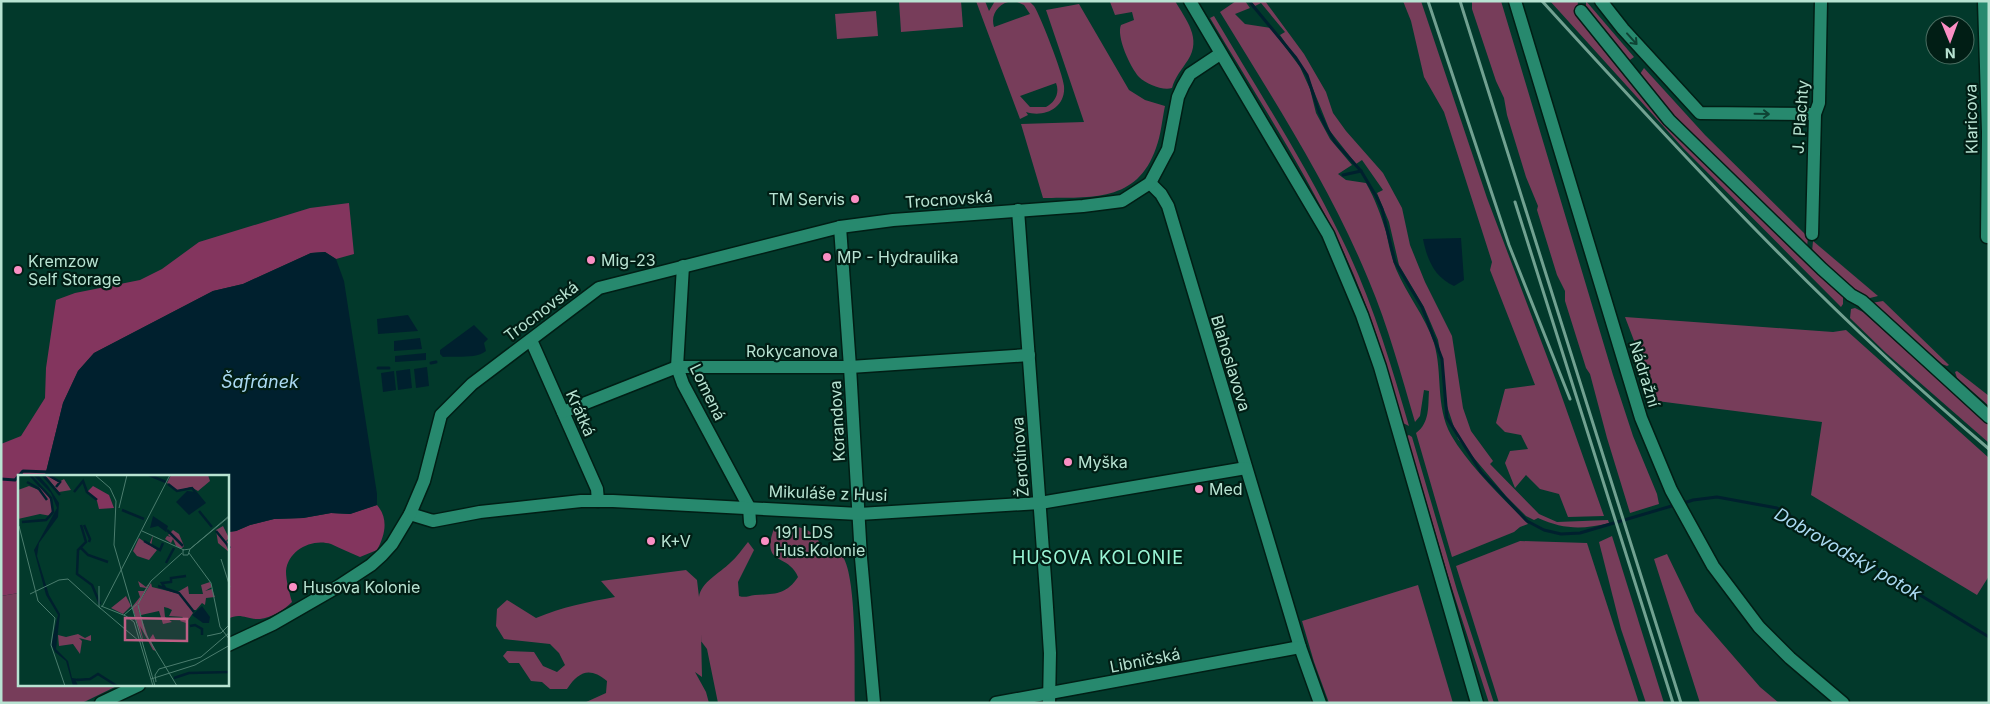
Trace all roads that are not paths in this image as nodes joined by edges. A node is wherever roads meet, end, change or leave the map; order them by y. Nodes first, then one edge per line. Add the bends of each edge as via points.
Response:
1 (1190, 1) edge
2 (1515, 1) edge
3 (1601, 1) edge
4 (1821, 1) edge
5 (1984, 1) edge
6 (1580, 11) dead end
7 (1220, 54) junction
8 (1648, 58) junction
9 (1630, 72) junction
10 (1815, 114) junction
11 (1988, 133) edge
12 (1150, 183) junction
13 (1018, 210) junction
14 (840, 227) junction
15 (1812, 234) dead end
16 (1987, 237) dead end
17 (683, 266) junction
18 (531, 340) junction
19 (1029, 355) junction
20 (677, 367) junction
21 (850, 367) junction
22 (563, 412) junction
23 (1989, 417) edge
24 (1246, 468) junction
25 (598, 501) junction
26 (1040, 503) junction
27 (749, 507) junction
28 (410, 514) junction
29 (859, 514) junction
30 (750, 522) dead end
31 (229, 645) edge
32 (1300, 647) junction
33 (137, 686) edge
34 (1049, 698) edge
35 (101, 703) edge
36 (874, 703) edge
37 (996, 703) edge
38 (1320, 703) edge
39 (1477, 703) edge
40 (1842, 703) edge

1 - 7 street
2 - 40 street, Nádražní via 1641,418 1671,490 1713,566 1759,628
3 -> 8 street
4 - 10 street, J. Plachty via 1819,103
5 - 11 street, Klaricova
6 - 9 street
7 - 12 street via 1190,74 1183,86 1178,96 1168,149
7 - 39 street via 1328,234 1362,315 1383,376
8 - 9 street
8 -> 10 street via 1700,114
9 - 23 street via 1669,120 1811,258
10 - 15 street, J. Plachty
11 - 16 street, Klaricova
12 - 13 street, Trocnovská via 1122,201
12 - 24 street, Blahoslavova via 1168,206
13 - 14 street, Trocnovská
13 - 19 street, Žerotínova
14 - 17 street, Trocnovská
14 - 21 street, Korandova
17 - 18 street, Trocnovská via 599,288
17 - 20 street, Lomená
18 - 22 street, Krátká
18 - 28 street, Trocnovská via 472,384 441,415 424,481
19 - 21 street, Rokycanova
19 - 26 street, Žerotínova
20 - 21 street, Rokycanova
20 - 22 street, Rokycanova
20 - 27 street, Lomená
21 - 29 street, Korandova
22 - 25 street, Krátká via 597,489
24 - 26 street, Mikuláše z Husi
24 - 32 street, Blahoslavova
25 - 27 street, Mikuláše z Husi
25 - 28 street, Mikuláše z Husi via 480,512 433,521
26 - 29 street, Mikuláše z Husi
26 - 34 street, Žerotínova via 1050,653
27 - 29 street, Mikuláše z Husi
27 - 30 street, Lomená
28 - 31 street, Trocnovská via 392,544 371,565 273,624
29 - 36 street, Korandova
32 - 34 street, Libničská
32 - 38 street, Blahoslavova
33 - 35 street
34 - 37 street, Libničská

